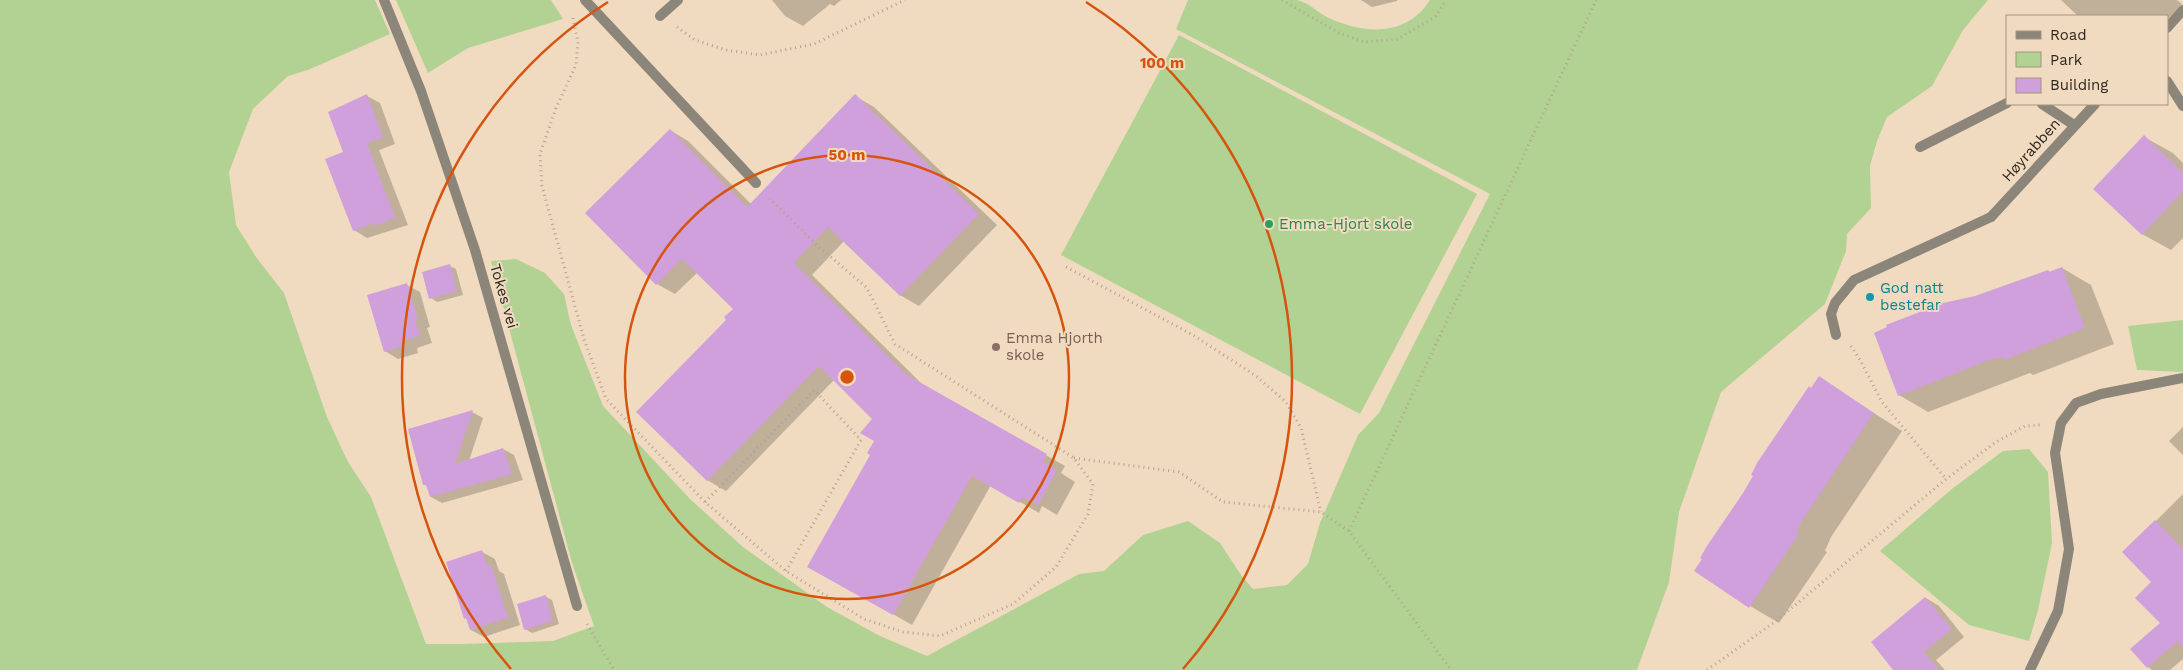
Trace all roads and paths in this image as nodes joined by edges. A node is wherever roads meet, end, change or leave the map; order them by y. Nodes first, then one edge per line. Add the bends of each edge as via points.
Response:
1 (384, 0) edge
2 (585, 0) edge
3 (678, 0) edge
4 (905, 0) edge
5 (1282, 0) edge
6 (1446, 0) edge
7 (1596, 0) edge
8 (2183, 10) edge
9 (572, 14) dead end
10 (660, 16) joint
11 (2168, 27) edge
12 (2168, 83) edge
13 (2006, 104) edge
14 (2044, 105) edge
15 (2094, 105) edge
16 (2183, 106) edge
17 (2074, 125) junction
18 (1920, 147) dead end
19 (756, 183) joint
20 (1066, 267) dead end
21 (1836, 335) joint
22 (2183, 378) edge
23 (2061, 424) junction
24 (1074, 458) junction
25 (1946, 479) junction
26 (706, 502) junction
27 (1321, 512) junction
28 (1349, 531) junction
29 (786, 571) junction
30 (576, 606) joint
31 (614, 670) edge
32 (1451, 670) edge
33 (1707, 670) edge
34 (2030, 670) edge

1 - 30 street, Tokes vei via 421,91 475,250
2 - 19 street
3 - 10 street
4 - 10 path via 814,44 760,55 726,50 695,40
5 - 6 path via 1339,33 1365,42 1398,39 1436,16
7 - 28 path
8 - 11 street
9 - 26 path via 578,42 576,65 540,154 544,195 584,339 606,399
12 - 16 street
13 - 18 street
14 - 17 street
15 - 17 street, Høyrabben
17 - 21 street, Høyrabben via 1991,217 1854,280 1834,303 1831,314
19 - 24 path via 818,246 867,288 896,344
20 - 27 path via 1193,335 1256,376 1286,402 1301,428
21 - 25 path via 1846,340 1882,402
22 - 23 street via 2101,394 2076,403
23 - 25 path via 2025,426 1996,442
23 - 34 street via 2055,453 2069,548 2058,611
24 - 27 path via 1178,472 1222,502
24 - 29 path via 1093,484 1088,514 1056,567 1013,604 940,636 902,632 864,619
25 - 33 path via 1776,621
26 - 29 path
26 - 29 path via 814,390 862,440
27 - 28 path
28 - 32 path
30 - 31 path

